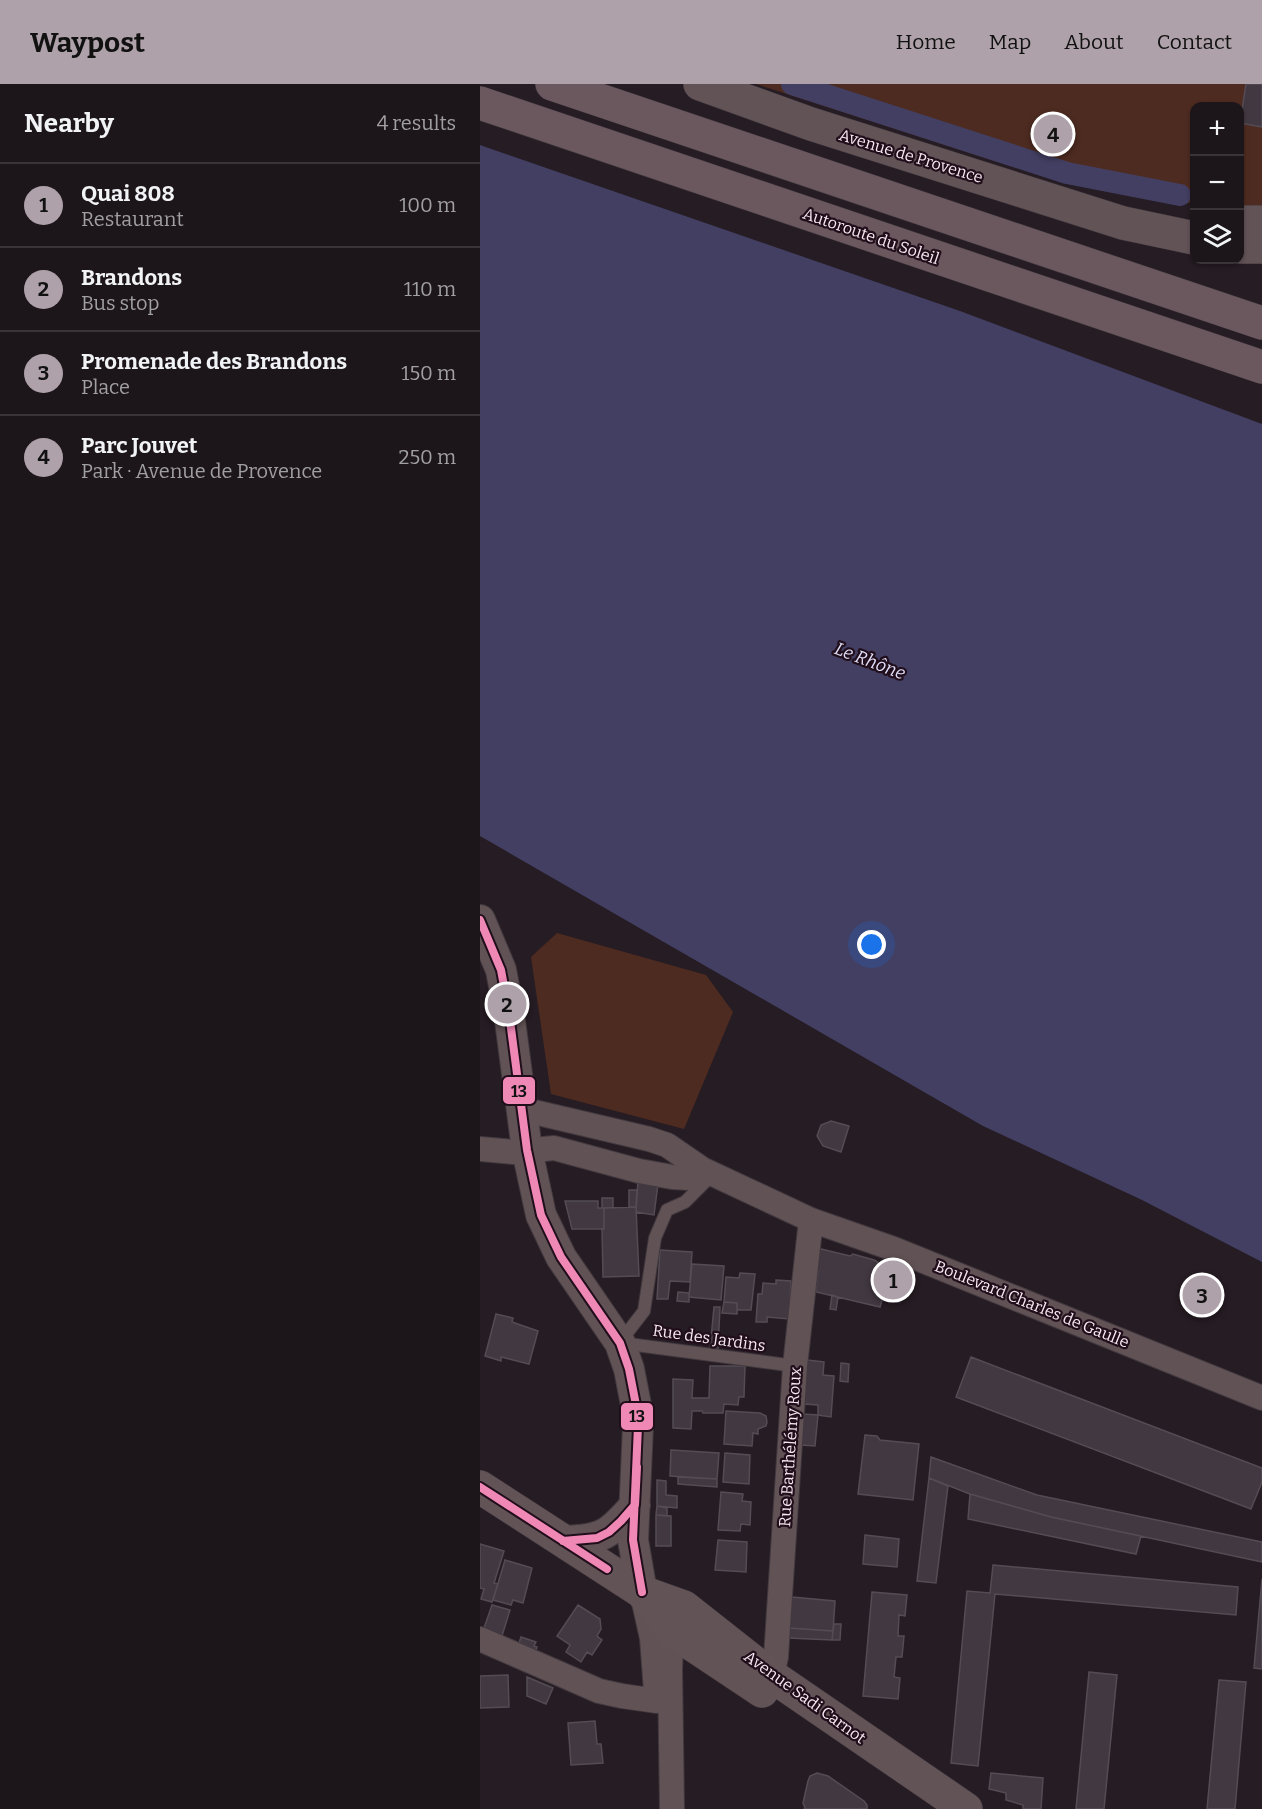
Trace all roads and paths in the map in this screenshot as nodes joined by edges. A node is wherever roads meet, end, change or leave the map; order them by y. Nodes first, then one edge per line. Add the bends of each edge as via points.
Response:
1 (552, 84) edge
2 (700, 84) edge
3 (480, 103) edge
4 (1190, 222) edge
5 (1244, 222) edge
6 (1262, 222) edge
7 (1124, 223) junction
8 (1190, 237) edge
9 (1244, 247) edge
10 (1262, 247) edge
11 (1262, 323) edge
12 (1262, 368) edge
13 (480, 920) edge
14 (520, 1109) junction
15 (480, 1149) edge
16 (527, 1150) junction
17 (707, 1172) junction
18 (810, 1220) junction
19 (620, 1343) junction
20 (795, 1366) junction
21 (1262, 1398) edge
22 (480, 1487) edge
23 (635, 1504) junction
24 (563, 1541) junction
25 (642, 1593) junction
26 (480, 1639) edge
27 (672, 1640) junction
28 (769, 1674) junction
29 (657, 1701) junction
30 (660, 1809) edge
31 (672, 1809) edge
32 (929, 1809) edge
33 (966, 1809) edge

1 - 11 highway
2 - 7 main road, Avenue de Provence via 811,124
3 - 12 highway, Autoroute du Soleil
4 - 7 main road, Avenue de Provence
5 - 6 main road
7 - 8 main road, Avenue de Provence
9 - 10 main road
13 - 14 street via 501,970
14 - 16 street
14 - 17 street, Boulevard Charles de Gaulle via 667,1145
15 - 16 street
16 - 17 street via 554,1148 672,1177 689,1178
16 - 19 street via 541,1215 552,1239
17 - 18 street, Boulevard Charles de Gaulle
17 - 19 lane via 685,1202 667,1210 655,1238 644,1311
18 - 20 street, Rue Barthélémy Roux
18 - 21 street, Boulevard Charles de Gaulle via 894,1249
19 - 20 lane, Rue des Jardins
19 - 23 street via 629,1370 638,1426
20 - 28 street, Rue Barthélémy Roux via 779,1620 774,1666
22 - 24 main road, Avenue Sadi Carnot
23 - 24 street via 609,1532 597,1538
23 - 25 street via 633,1540
24 - 25 main road, Avenue Sadi Carnot
25 - 27 main road, Avenue Sadi Carnot
25 - 28 main road, Avenue Sadi Carnot via 684,1607
25 - 29 street via 652,1638
26 - 29 street via 599,1691
27 - 31 street
27 - 32 main road, Avenue Sadi Carnot via 708,1656 785,1706
28 - 33 main road, Avenue Sadi Carnot
29 - 30 street

